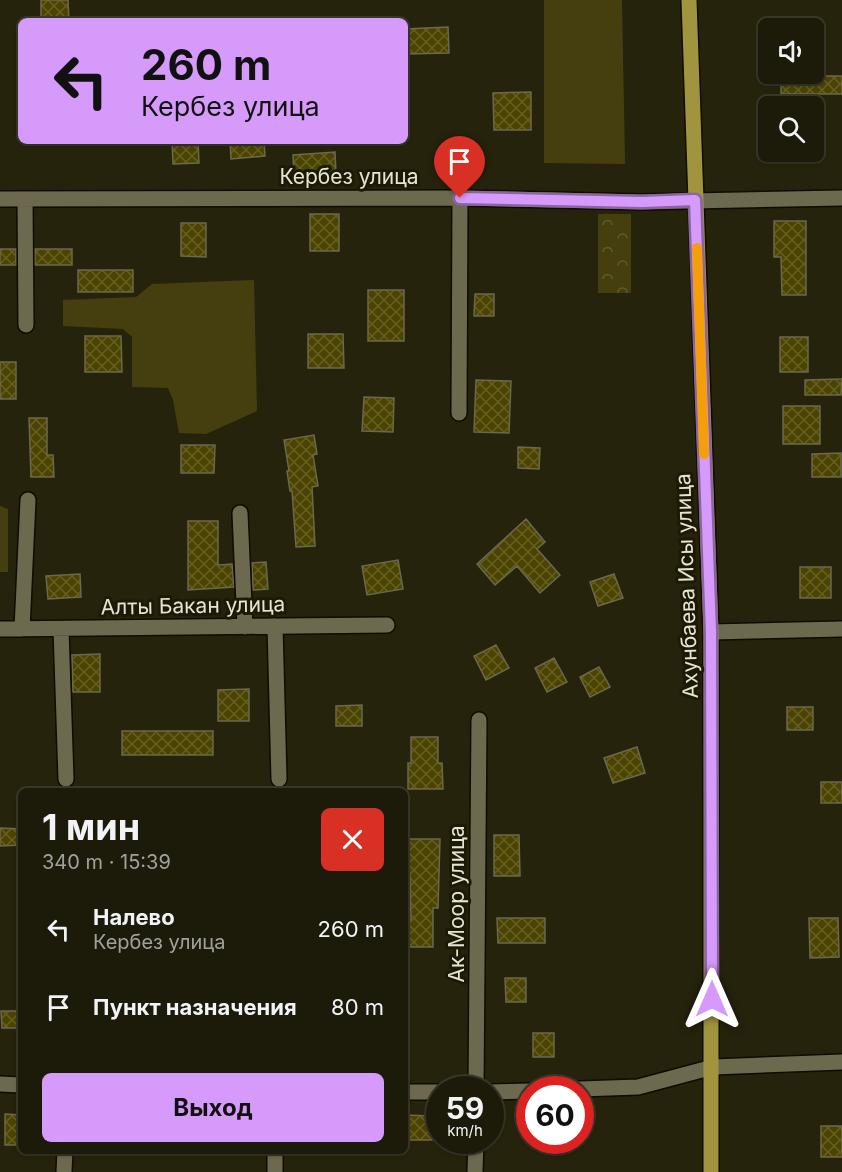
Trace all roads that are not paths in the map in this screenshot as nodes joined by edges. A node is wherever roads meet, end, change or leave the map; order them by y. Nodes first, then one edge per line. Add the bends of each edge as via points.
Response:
1 (689, 0) edge
2 (460, 198) junction
3 (842, 198) edge
4 (0, 199) edge
5 (25, 199) junction
6 (695, 200) junction
7 (26, 325) dead end
8 (459, 413) dead end
9 (28, 500) dead end
10 (240, 513) dead end
11 (387, 625) dead end
12 (275, 626) junction
13 (246, 627) junction
14 (0, 629) edge
15 (22, 629) junction
16 (61, 629) junction
17 (842, 629) edge
18 (711, 632) junction
19 (479, 720) dead end
20 (66, 779) dead end
21 (279, 779) dead end
22 (842, 1062) edge
23 (713, 1067) junction
24 (476, 1076) edge
25 (0, 1084) edge
26 (18, 1084) edge
27 (594, 1089) edge
28 (408, 1092) edge
29 (426, 1092) edge
30 (65, 1154) edge
31 (275, 1154) edge
32 (476, 1154) edge
33 (64, 1172) edge
34 (275, 1172) edge
35 (476, 1172) edge
36 (711, 1172) edge

1 - 6 main road, Ахунбаева Исы улица
2 - 5 street, Кербез улица
2 - 6 street, Кербез улица
2 - 8 street
3 - 6 street, Кербез улица
4 - 5 street, Кербез улица
5 - 7 street
6 - 18 main road, Ахунбаева Исы улица
9 - 15 street
10 - 13 street
11 - 12 street, Алты Бакан улица
12 - 13 street, Алты Бакан улица
12 - 21 street
13 - 16 street, Алты Бакан улица
14 - 15 street, Алты Бакан улица
15 - 16 street, Алты Бакан улица
16 - 20 street
17 - 18 street
18 - 23 main road, Ахунбаева Исы улица
19 - 24 street, Ак-Моор улица
22 - 23 street
23 - 27 street via 638,1087
23 - 36 main road, Ахунбаева Исы улица
25 - 26 street
28 - 29 street
30 - 33 street
31 - 34 street
32 - 35 street

